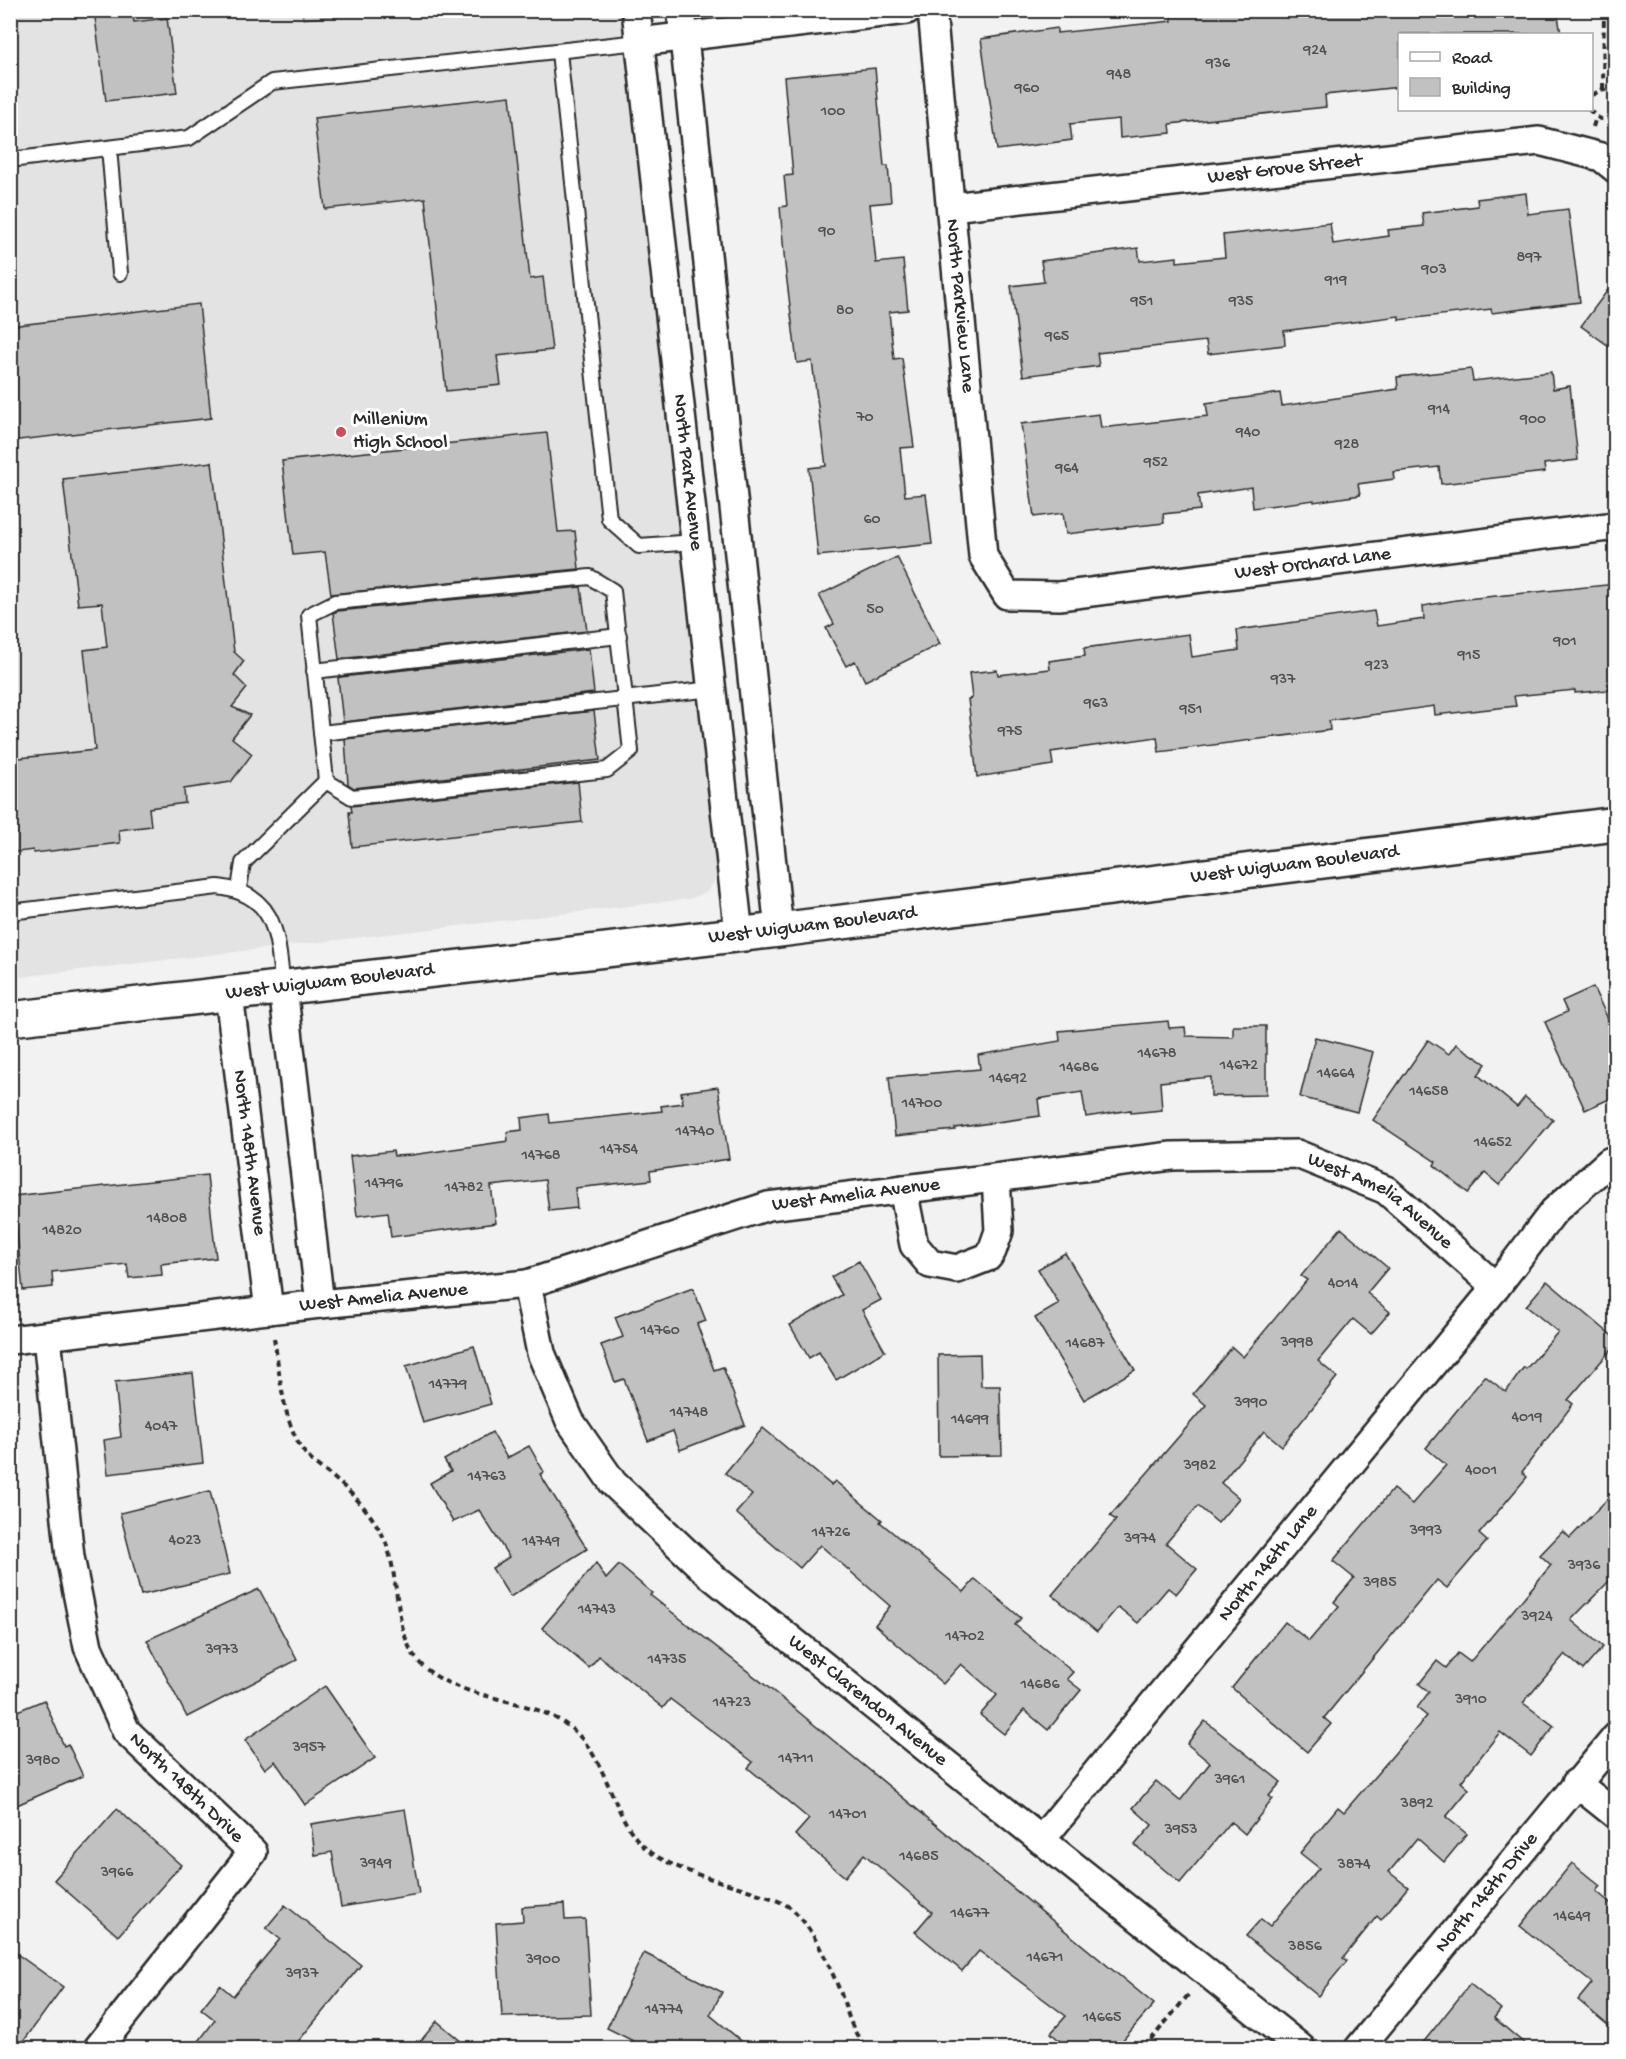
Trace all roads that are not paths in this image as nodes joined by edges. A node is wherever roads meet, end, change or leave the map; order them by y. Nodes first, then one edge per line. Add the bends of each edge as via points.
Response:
1 (636, 10) edge
2 (907, 10) edge
3 (932, 10) edge
4 (682, 23) edge
5 (639, 42) junction
6 (559, 52) junction
7 (109, 148) junction
8 (10, 160) edge
9 (1616, 169) edge
10 (951, 207) junction
11 (120, 273) dead end
12 (1616, 526) edge
13 (695, 542) junction
14 (1007, 595) joint
15 (619, 636) junction
16 (314, 671) junction
17 (712, 689) junction
18 (626, 697) junction
19 (321, 733) junction
20 (326, 781) junction
21 (1616, 824) edge
22 (239, 889) junction
23 (10, 912) edge
24 (779, 930) junction
25 (739, 935) junction
26 (283, 988) junction
27 (228, 995) junction
28 (10, 1019) edge
29 (1616, 1159) edge
30 (996, 1178) junction
31 (903, 1189) junction
32 (527, 1284) junction
33 (1496, 1287) junction
34 (320, 1304) junction
35 (269, 1310) junction
36 (47, 1337) junction
37 (10, 1340) edge
38 (1616, 1737) edge
39 (1576, 1783) junction
40 (1616, 1815) edge
41 (1041, 1840) junction
42 (98, 2049) edge
43 (1301, 2049) edge
44 (1359, 2049) edge

1 - 5 street, North Park Avenue
2 - 4 street
3 - 10 street, North Parkview Lane
4 - 5 street
4 - 24 street, North Park Avenue
5 - 6 lane
5 - 13 street, North Park Avenue
6 - 7 lane via 272,82 189,138
6 - 13 lane via 609,519 639,546
7 - 8 lane
7 - 11 lane
9 - 10 street, West Grove Street via 1601,158 1539,141
10 - 14 street, North Parkview Lane via 983,556
12 - 14 street, West Orchard Lane via 1059,596
13 - 17 street, North Park Avenue
15 - 16 lane
15 - 16 lane via 613,591 590,577 335,602 309,615
15 - 18 lane
16 - 19 lane
17 - 18 lane
17 - 25 street, North Park Avenue
18 - 19 lane via 553,709
18 - 20 lane via 631,751 608,770 352,797
19 - 20 lane
20 - 22 lane via 243,863
21 - 24 street, West Wigwam Boulevard
22 - 23 lane via 219,887
22 - 26 lane via 267,912 275,927
24 - 25 street, West Wigwam Boulevard
25 - 26 street, West Wigwam Boulevard
26 - 27 street, West Wigwam Boulevard
26 - 34 street
27 - 28 street, West Wigwam Boulevard
27 - 35 street, North 148th Avenue
29 - 33 street via 1554,1211
30 - 31 street, West Amelia Avenue
30 - 31 street via 999,1231 992,1251 987,1257 957,1269 930,1264 914,1245
30 - 33 street, West Amelia Avenue via 1172,1156 1297,1154 1386,1190
31 - 32 street, West Amelia Avenue via 768,1206
32 - 34 street, West Amelia Avenue
32 - 41 street, West Clarendon Avenue via 541,1353 570,1421 614,1484 709,1574
33 - 41 street, North 146th Lane
34 - 35 street, West Amelia Avenue
35 - 36 street, West Amelia Avenue
36 - 37 street, West Amelia Avenue
36 - 42 street, North 148th Drive via 70,1557 88,1647 126,1731 253,1852
38 - 39 street, North 146th Drive
39 - 40 street
39 - 44 street, North 146th Drive
41 - 43 street, West Clarendon Avenue

